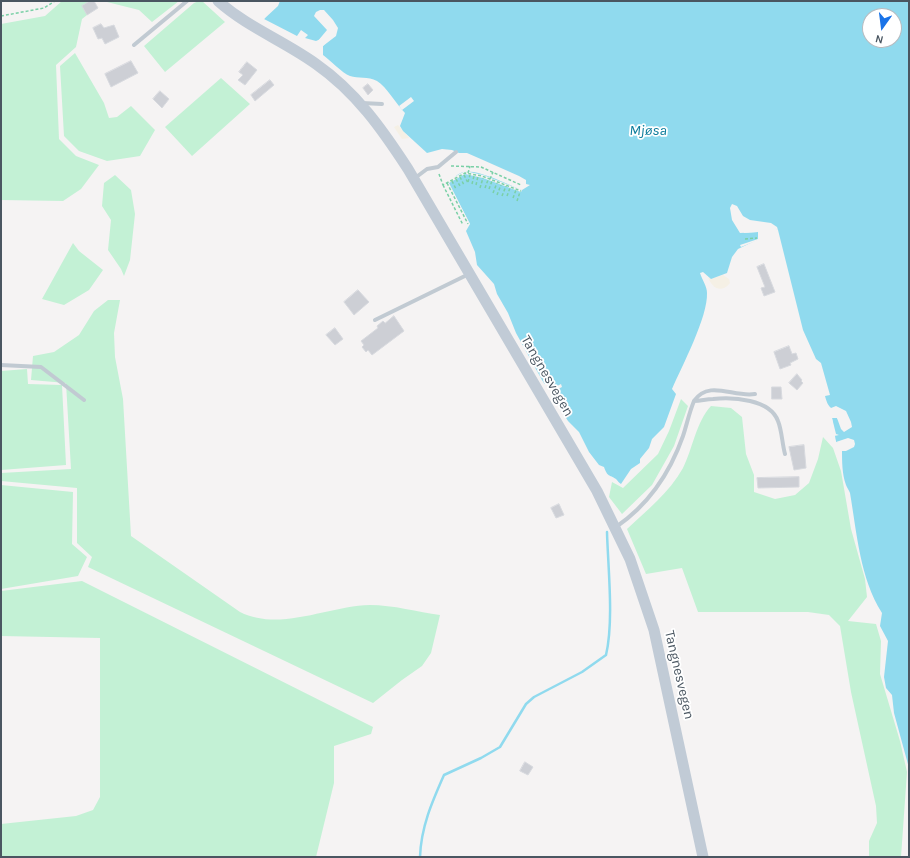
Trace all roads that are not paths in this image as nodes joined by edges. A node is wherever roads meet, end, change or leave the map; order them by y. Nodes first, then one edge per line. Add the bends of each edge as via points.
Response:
1 (187, 1) edge
2 (218, 1) edge
3 (134, 45) dead end
4 (362, 103) junction
5 (382, 104) dead end
6 (456, 152) dead end
7 (414, 179) junction
8 (469, 274) junction
9 (375, 320) dead end
10 (1, 365) edge
11 (755, 394) dead end
12 (84, 400) dead end
13 (694, 401) junction
14 (784, 454) dead end
15 (616, 528) junction
16 (703, 857) edge

1 - 3 lane
2 - 4 main road, Tangnesvegen via 243,21 316,64
4 - 5 lane
4 - 7 main road, Tangnesvegen
6 - 7 lane via 438,167 427,169
7 - 8 main road, Tangnesvegen
8 - 9 lane
8 - 15 main road, Tangnesvegen via 597,491
10 - 12 lane via 41,368
11 - 13 lane via 710,390
13 - 14 lane via 724,399 768,407 779,421
13 - 15 lane via 674,458 662,479 635,512
15 - 16 main road, Tangnesvegen via 639,583 654,630

